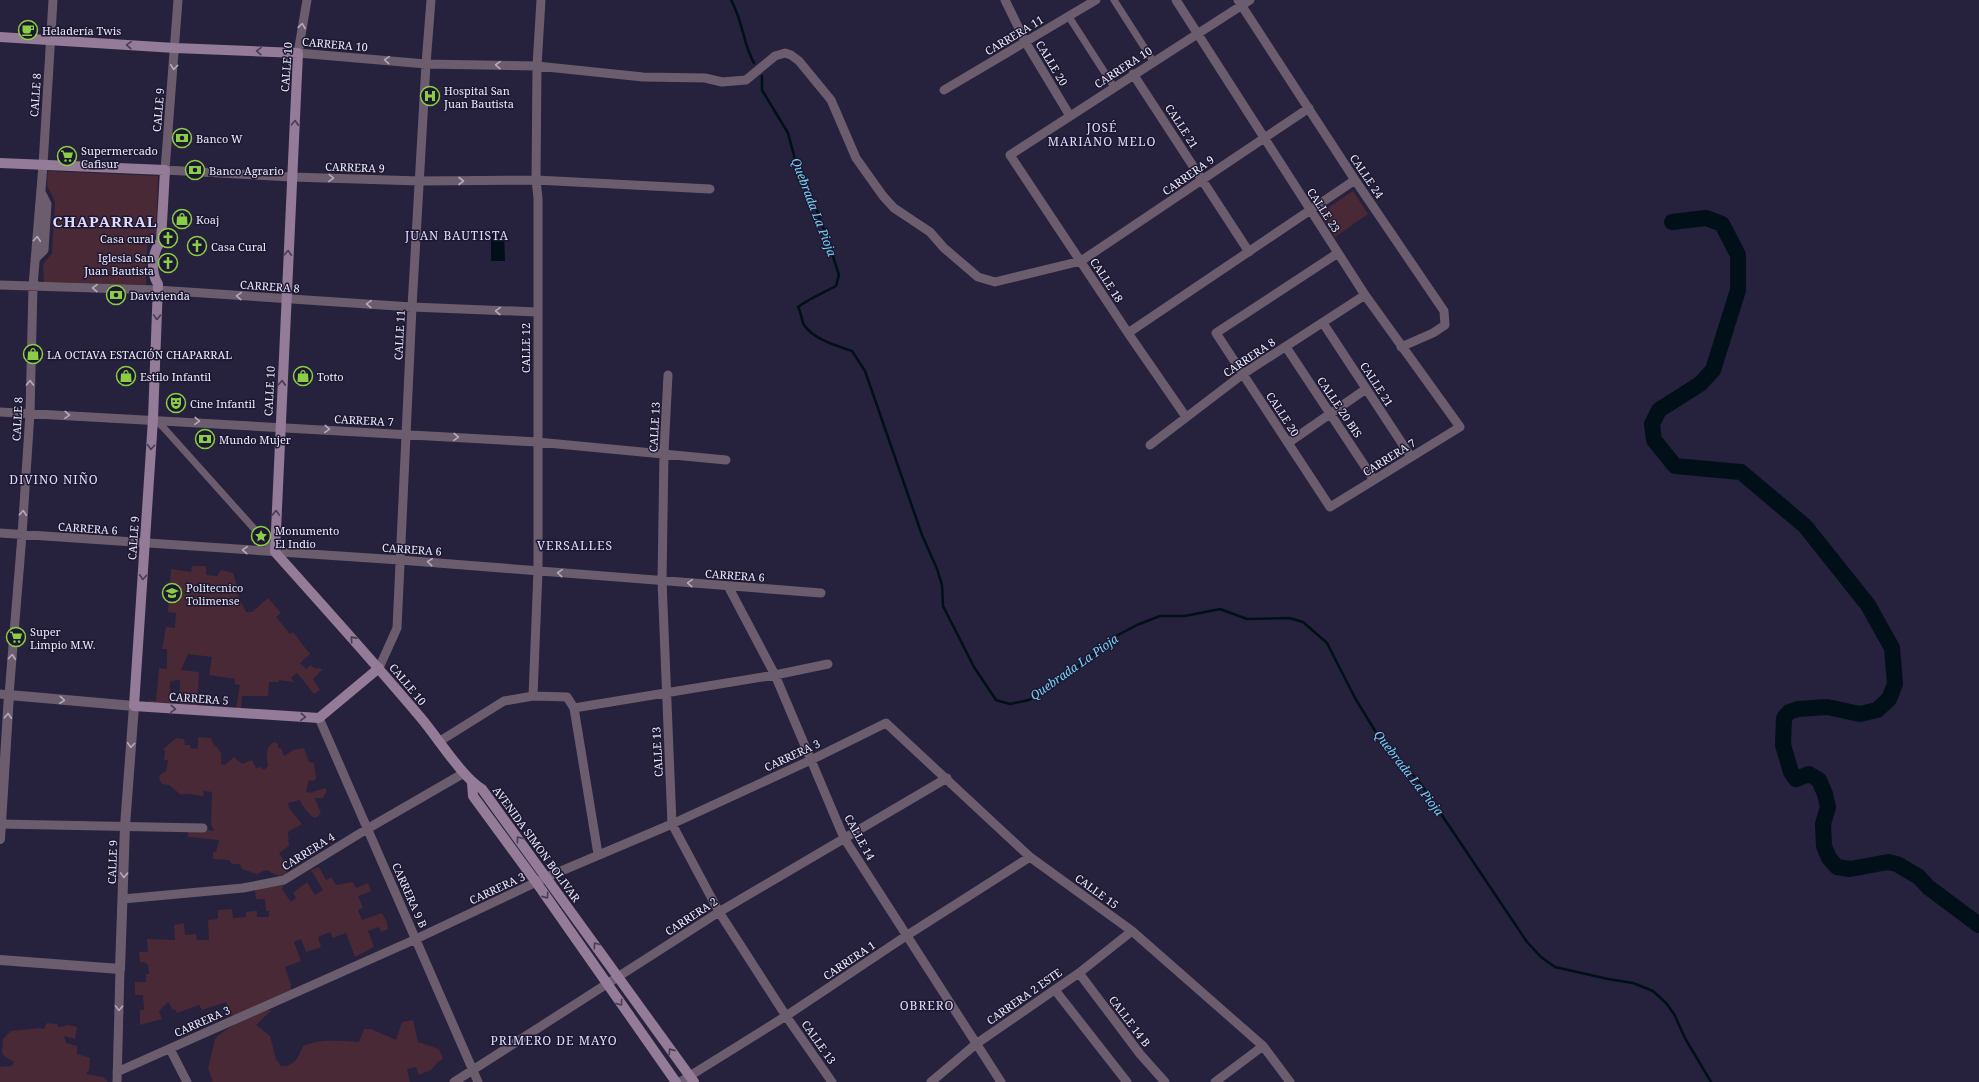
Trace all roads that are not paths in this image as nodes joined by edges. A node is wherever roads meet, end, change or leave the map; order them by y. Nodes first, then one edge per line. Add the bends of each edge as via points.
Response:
1 (54, 0) edge
2 (178, 0) edge
3 (307, 0) edge
4 (431, 0) edge
5 (541, 0) edge
6 (1005, 0) edge
7 (1096, 0) edge
8 (1114, 0) edge
9 (1176, 0) edge
10 (1250, 0) edge
11 (1239, 3) edge
12 (1069, 16) junction
13 (1197, 32) junction
14 (0, 37) edge
15 (51, 39) junction
16 (1026, 43) junction
17 (176, 48) junction
18 (298, 53) junction
19 (1153, 61) junction
20 (426, 64) junction
21 (537, 66) junction
22 (1133, 74) junction
23 (1114, 87) junction
24 (944, 90) dead end
25 (1309, 108) junction
26 (1070, 116) junction
27 (1265, 137) junction
28 (1010, 155) joint
29 (0, 163) edge
30 (43, 165) junction
31 (165, 170) junction
32 (292, 177) junction
33 (1202, 179) junction
34 (536, 180) junction
35 (1355, 180) junction
36 (420, 181) junction
37 (710, 189) dead end
38 (1310, 211) junction
39 (1249, 252) junction
40 (1338, 253) junction
41 (1081, 261) junction
42 (0, 285) edge
43 (33, 286) junction
44 (158, 290) junction
45 (1366, 295) junction
46 (286, 299) junction
47 (412, 307) junction
48 (537, 312) junction
49 (1323, 323) junction
50 (1128, 333) junction
51 (1286, 347) junction
52 (1401, 347) junction
53 (1243, 374) junction
54 (668, 375) dead end
55 (1366, 389) junction
56 (0, 412) edge
57 (30, 413) junction
58 (1330, 414) junction
59 (1186, 417) junction
60 (153, 419) junction
61 (279, 426) junction
62 (1460, 427) joint
63 (406, 434) junction
64 (537, 442) junction
65 (1288, 443) junction
66 (1150, 445) dead end
67 (664, 452) junction
68 (1411, 457) junction
69 (726, 460) dead end
70 (1374, 480) junction
71 (1330, 507) joint
72 (0, 533) edge
73 (22, 535) junction
74 (145, 544) junction
75 (274, 552) junction
76 (400, 560) junction
77 (538, 571) junction
78 (662, 581) junction
79 (728, 586) junction
80 (821, 593) dead end
81 (828, 664) dead end
82 (379, 668) junction
83 (775, 675) junction
84 (666, 693) junction
85 (4, 695) edge
86 (533, 696) junction
87 (134, 706) junction
88 (574, 708) junction
89 (319, 718) junction
90 (886, 723) joint
91 (440, 741) junction
92 (810, 760) junction
93 (464, 773) junction
94 (946, 778) junction
95 (472, 783) junction
96 (1, 824) edge
97 (672, 824) junction
98 (125, 826) junction
99 (203, 828) dead end
100 (367, 829) junction
101 (844, 838) junction
102 (0, 839) edge
103 (598, 854) junction
104 (1030, 857) junction
105 (547, 877) junction
106 (536, 882) junction
107 (123, 899) junction
108 (719, 912) junction
109 (1132, 931) junction
110 (906, 936) junction
111 (416, 939) junction
112 (0, 960) edge
113 (120, 969) junction
114 (1079, 973) junction
115 (619, 977) junction
116 (607, 985) junction
117 (1055, 990) junction
118 (786, 1016) junction
119 (976, 1044) junction
120 (1263, 1046) junction
121 (170, 1049) junction
122 (474, 1071) junction
123 (117, 1072) junction
124 (692, 1079) edge
125 (117, 1082) edge
126 (186, 1082) edge
127 (454, 1082) edge
128 (478, 1082) edge
129 (676, 1082) edge
130 (680, 1082) edge
131 (832, 1082) edge
132 (931, 1082) edge
133 (1001, 1082) edge
134 (1127, 1082) edge
135 (1165, 1082) edge
136 (1215, 1082) edge
137 (1290, 1082) edge

1 - 15 street, CALLE 8
2 - 17 street, CALLE 9
18 -> 3 street, CALLE 10
4 - 20 street, CALLE 11
5 - 21 street, CALLE 12
6 - 16 street, CALLE 20
7 - 12 street, CARRERA 11
8 - 19 street
9 - 13 street, CALLE 23
10 - 11 street, CARRERA 10
11 - 13 street, CARRERA 10
11 - 25 street, CALLE 24
12 - 16 street, CARRERA 11
12 - 23 street
13 - 19 street, CARRERA 10
13 - 27 street, CALLE 23
14 - 15 main road, CARRERA 10
17 -> 15 main road, CARRERA 10
15 - 30 street, CALLE 8
16 - 24 street, CARRERA 11
16 - 26 street, CALLE 20
18 -> 17 main road, CARRERA 10
17 -> 31 street, CALLE 9
20 -> 18 street, CARRERA 10
32 -> 18 main road, CALLE 10
19 - 22 street, CARRERA 10
21 -> 20 street, CARRERA 10
20 - 36 street, CALLE 11
21 - 34 street, CALLE 12
21 - 41 street, CARRERA 10 via 643,77 705,78 722,82 746,80 775,56 791,55 831,100 856,158 872,184 894,208 930,232 944,248 978,277 995,282
22 - 23 street, CARRERA 10
22 - 33 street, CALLE 21
23 - 26 street, CARRERA 10
25 - 27 street, CARRERA 9
25 - 35 street, CALLE 24
26 - 28 street, CARRERA 10
27 - 33 street, CARRERA 9
27 - 38 street, CALLE 23
28 - 41 street, CALLE 18
29 - 30 main road, CARRERA 9
30 - 31 main road, CARRERA 9
43 -> 30 street, CALLE 8
31 - 32 street, CARRERA 9
31 - 44 main road, CALLE 9 via 161,241 154,250 154,277
32 -> 36 street, CARRERA 9
46 -> 32 main road, CALLE 10
33 - 39 street, CALLE 21
33 - 41 street, CARRERA 9
36 -> 34 street, CARRERA 9
34 - 37 street, CARRERA 9
34 - 48 street, CALLE 12
35 - 38 street
35 - 52 street, CALLE 24 via 1444,311 1445,325
36 - 47 street, CALLE 11
38 - 39 street
38 - 40 street, CALLE 23
39 - 50 street
40 - 45 street, CALLE 23
40 - 53 street, CALLE 20 via 1216,333
41 - 50 street, CALLE 18
42 - 43 street, CARRERA 8
44 -> 43 street, CARRERA 8
57 -> 43 street, CALLE 8
46 -> 44 street, CARRERA 8
44 -> 60 main road, CALLE 9
45 - 49 street, CARRERA 8
45 - 52 street, CALLE 23
47 -> 46 street, CARRERA 8
61 -> 46 main road, CALLE 10
48 -> 47 street, CARRERA 8
47 - 63 street, CALLE 11
48 - 64 street, CALLE 12
49 - 51 street, CARRERA 8
49 - 55 street, CALLE 21
50 - 59 street, CALLE 18
51 - 53 street, CARRERA 8
51 - 58 street, CALLE 20 BIS
52 - 62 street, CALLE 23
53 - 59 street, CARRERA 8
53 - 65 street, CALLE 20
54 - 67 street, CALLE 13
55 - 58 street
55 - 68 street, CALLE 21
56 - 57 street, CARRERA 7
57 -> 60 street, CARRERA 7
73 -> 57 street, CALLE 8
58 - 65 street
58 - 70 street, CALLE 20 BIS
59 - 66 street, CARRERA 8
60 -> 61 street, CARRERA 7
60 -> 74 main road, CALLE 9
60 - 75 street via 163,427
61 -> 63 street, CARRERA 7
75 -> 61 main road, CALLE 10
62 - 68 street, CARRERA 7
63 -> 64 street, CARRERA 7
63 - 76 street, CALLE 11
64 - 67 street, CARRERA 7
64 - 77 street, CALLE 12
65 - 71 street, CALLE 20
67 - 69 street, CARRERA 7
67 - 78 street, CALLE 13
68 - 70 street, CARRERA 7
70 - 71 street, CARRERA 7
72 - 73 street, CARRERA 6
73 - 74 street, CARRERA 6
85 -> 73 street, CALLE 8
75 -> 74 street, CARRERA 6
74 -> 87 main road, CALLE 9
75 - 76 street, CARRERA 6
82 -> 75 main road, CALLE 10
77 -> 76 street, CARRERA 6
76 - 82 street, CALLE 11 via 397,628
78 -> 77 street, CARRERA 6
77 - 86 street, CALLE 12
79 -> 78 street, CARRERA 6
78 - 84 street, CALLE 13
79 - 80 street, CARRERA 6
79 - 83 street, CALLE 14
81 - 83 street
82 - 89 main road
82 - 91 main road, CALLE 10
83 - 84 street
83 - 92 street, CALLE 14
84 - 88 street
84 - 97 street, CALLE 13
85 -> 87 street, CARRERA 5
96 -> 85 street, CALLE 8
86 - 88 street via 567,697
86 - 91 street via 504,701
87 -> 89 main road, CARRERA 5
87 -> 98 street, CALLE 9
88 - 103 street
89 - 100 street, CARRERA 9 B
90 - 92 street, CARRERA 3
90 - 94 street, CALLE 15
91 - 93 main road, CALLE 10
92 - 97 street, CARRERA 3
92 - 101 street, CALLE 14
93 - 95 main road, CALLE 10
93 - 100 street, CARRERA 4
94 - 101 street, CARRERA 2
94 - 104 street, CALLE 15
105 -> 95 main road, AVENIDA SIMON BOLIVAR via 482,789
95 - 106 main road via 473,796
96 - 98 street
96 - 102 street, CALLE 8
97 - 103 street, CARRERA 3
97 - 108 street, CALLE 13
98 - 99 street
98 -> 107 street, CALLE 9
100 - 107 street, CARRERA 4 via 284,880 243,888
100 - 111 street, CARRERA 9 B
101 - 108 street, CARRERA 2
101 - 110 street, CALLE 14
103 - 105 street, CARRERA 3
104 - 109 street, CALLE 15
104 - 110 street, CARRERA 1
105 - 106 street, CARRERA 3
115 -> 105 main road, AVENIDA SIMON BOLIVAR
106 - 111 street, CARRERA 3
106 -> 116 main road
107 - 113 street, CALLE 9
108 - 115 street, CARRERA 2
108 - 118 street, CALLE 13
109 - 114 street, CARRERA 2 ESTE
109 - 120 street, CALLE 15
110 - 118 street, CARRERA 1
110 - 119 street, CALLE 14
111 - 121 street, CARRERA 3
111 - 122 street, CARRERA 9 B
112 - 113 street
113 -> 123 street, CALLE 9
114 - 117 street, CARRERA 2 ESTE
114 - 135 street, CALLE 14 B via 1140,1054
115 - 116 street, CARRERA 2
124 -> 115 main road, AVENIDA SIMON BOLIVAR
116 - 122 street, CARRERA 2
116 -> 129 main road
117 - 119 street, CARRERA 2 ESTE
117 - 134 street
118 - 124 street, CARRERA 1
118 - 131 street, CALLE 13
119 - 132 street, CARRERA 2 ESTE
119 - 133 street, CALLE 14
120 - 136 street
120 - 137 street, CALLE 15
121 - 123 street, CARRERA 3
121 - 126 street
122 - 127 street, CARRERA 2
122 - 128 street, CARRERA 9 B
123 - 125 street, CALLE 9
124 - 130 street, CARRERA 1

